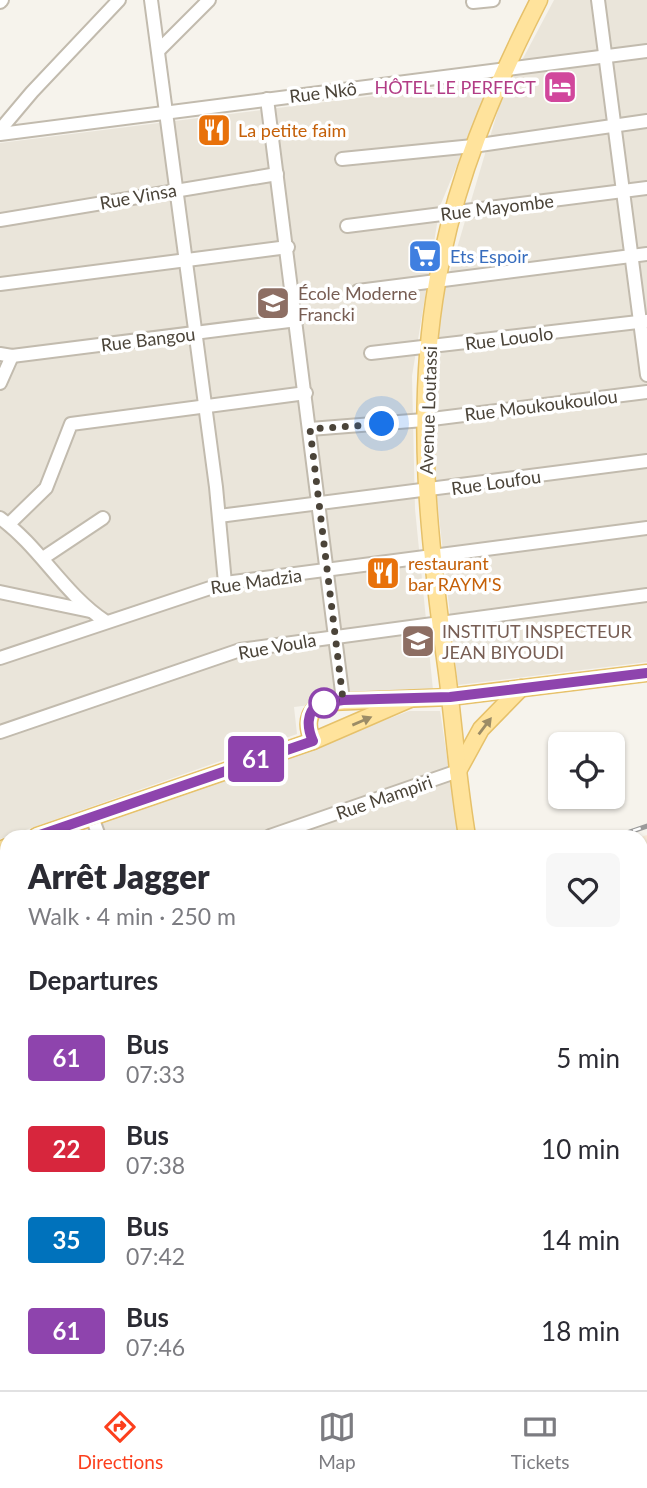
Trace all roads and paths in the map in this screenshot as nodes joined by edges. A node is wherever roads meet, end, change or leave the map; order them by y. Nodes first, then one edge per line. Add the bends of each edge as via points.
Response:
1 (119, 0) edge
2 (151, 0) edge
3 (209, 0) edge
4 (493, 0) edge
5 (539, 0) edge
6 (598, 0) edge
7 (473, 2) dead end
8 (159, 50) junction
9 (647, 51) edge
10 (606, 57) junction
11 (503, 70) junction
12 (267, 99) junction
13 (166, 113) junction
14 (647, 121) edge
15 (615, 126) junction
16 (0, 132) edge
17 (473, 146) junction
18 (342, 159) dead end
19 (277, 174) junction
20 (647, 188) edge
21 (176, 189) junction
22 (623, 191) junction
23 (453, 213) junction
24 (0, 220) edge
25 (347, 226) dead end
26 (288, 247) junction
27 (647, 254) edge
28 (631, 256) junction
29 (186, 261) junction
30 (437, 282) junction
31 (0, 284) edge
32 (358, 291) dead end
33 (297, 320) junction
34 (644, 321) edge
35 (196, 333) junction
36 (430, 347) junction
37 (371, 353) dead end
38 (6, 355) edge
39 (647, 375) edge
40 (0, 383) edge
41 (647, 392) edge
42 (306, 393) junction
43 (205, 408) junction
44 (424, 420) junction
45 (310, 429) junction
46 (647, 461) edge
47 (425, 491) junction
48 (317, 503) junction
49 (219, 516) junction
50 (103, 518) dead end
51 (4, 521) edge
52 (647, 528) edge
53 (431, 556) junction
54 (43, 558) junction
55 (328, 570) junction
56 (225, 583) junction
57 (0, 592) edge
58 (647, 595) edge
59 (90, 611) junction
60 (105, 621) junction
61 (440, 622) junction
62 (334, 637) junction
63 (0, 658) edge
64 (647, 673) edge
65 (521, 688) junction
66 (450, 697) junction
67 (410, 699) junction
68 (343, 700) junction
69 (0, 732) edge
70 (313, 741) junction
71 (458, 771) junction
72 (92, 817) junction
73 (54, 830) edge
74 (97, 830) edge
75 (289, 830) edge
76 (466, 830) edge

1 - 16 street
2 - 8 street
3 - 8 street
4 - 7 street
5 - 11 main road, Avenue Loutassi
6 - 10 street
8 - 13 street
9 - 10 street, Rue Nkô
10 - 11 street, Rue Nkô
10 - 15 street
11 - 12 street, Rue Nkô
11 - 17 main road, Avenue Loutassi
12 - 13 street, Rue Nkô
12 - 19 street
13 - 16 street, Rue Nkô
13 - 21 street
14 - 15 street
15 - 17 street
15 - 22 street
17 - 18 street
17 - 23 main road, Avenue Loutassi
19 - 21 street, Rue Vinsa
19 - 26 street
20 - 22 street, Rue Mayombe
21 - 24 street, Rue Vinsa
21 - 29 street
22 - 23 street, Rue Mayombe
22 - 28 street
23 - 25 street, Rue Mayombe
23 - 30 main road, Avenue Loutassi
26 - 29 street
26 - 33 street
27 - 28 street
28 - 30 street
28 - 34 street
29 - 31 street
29 - 35 street
30 - 32 street
30 - 36 main road, Avenue Loutassi
33 - 35 street, Rue Bangou
33 - 42 street
34 - 36 street, Rue Louolo
34 - 39 street
35 - 38 street, Rue Bangou
35 - 43 street
36 - 37 street, Rue Louolo
36 - 44 main road, Avenue Loutassi
38 - 40 street
41 - 44 street, Rue Moukoukoulou
42 - 43 street
42 - 45 street
43 - 49 street
43 - 51 street via 71,424 46,488
44 - 45 street, Rue Moukoukoulou
44 - 47 main road, Avenue Loutassi
45 - 48 street
46 - 47 street, Rue Loufou
47 - 48 street, Rue Loufou
47 - 53 main road, Avenue Loutassi
48 - 49 street, Rue Loufou
48 - 55 street
49 - 56 street
50 - 54 street
51 - 54 street
52 - 53 street, Rue Madzia
53 - 55 street, Rue Madzia
53 - 61 main road, Avenue Loutassi
54 - 59 street
55 - 56 street, Rue Madzia
55 - 62 street
56 - 60 street, Rue Madzia
57 - 59 street
58 - 61 street, Rue Voula
59 - 60 street
60 - 63 street, Rue Madzia
61 - 62 street, Rue Voula
61 - 66 main road, Avenue Loutassi
62 - 68 street
62 - 69 street, Rue Voula via 240,650
64 - 65 main road
65 - 66 main road
71 -> 65 main road via 481,729
66 - 67 main road
66 - 71 main road, Avenue Loutassi
67 - 68 main road
70 -> 67 main road
68 - 70 main road via 313,708 309,727
70 - 72 main road
71 - 75 street, Rue Mampiri
71 - 76 main road, Avenue Loutassi
72 - 73 main road
72 - 74 street

